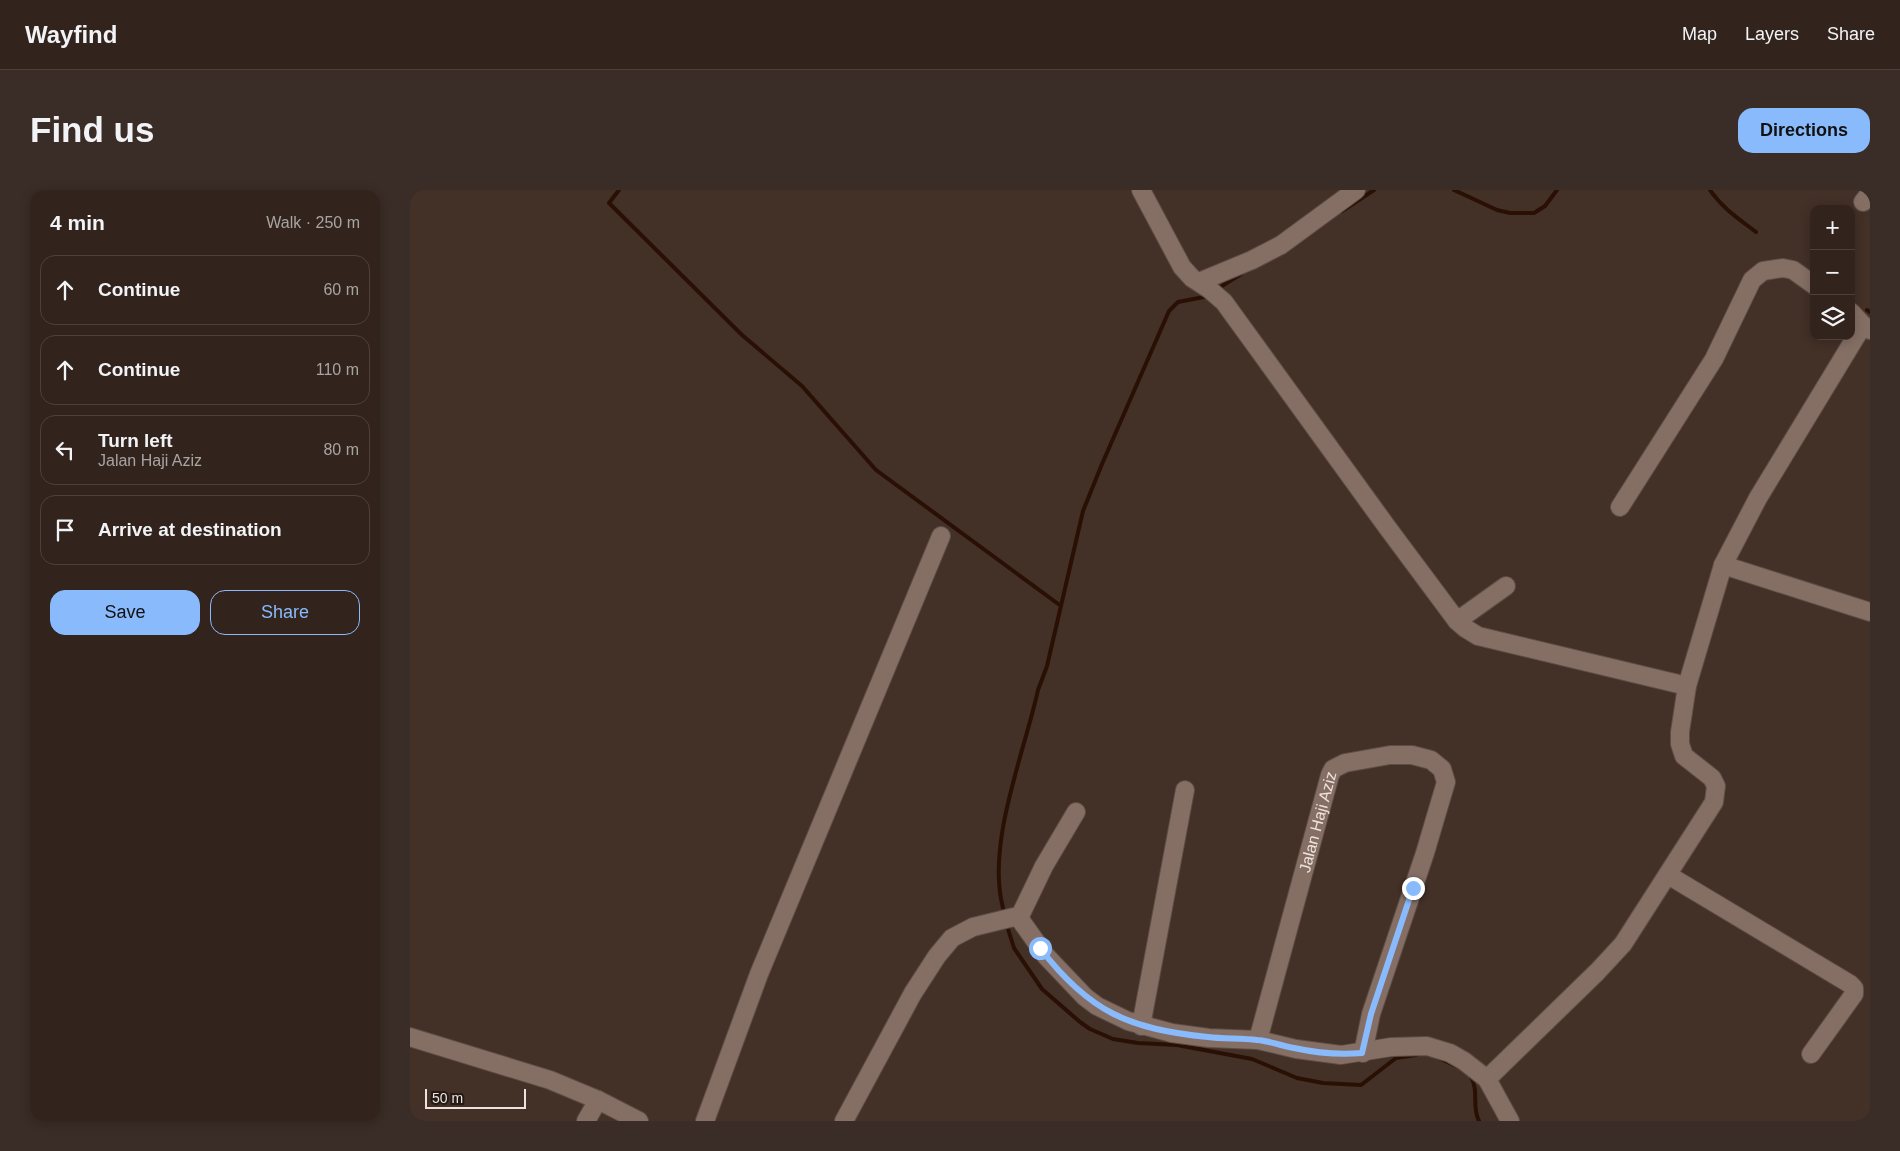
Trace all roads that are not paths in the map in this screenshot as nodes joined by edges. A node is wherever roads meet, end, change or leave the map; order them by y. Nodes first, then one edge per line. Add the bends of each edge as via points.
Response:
1 (1141, 190) edge
2 (1356, 190) edge
3 (1810, 281) edge
4 (1204, 286) junction
5 (1861, 322) edge
6 (1620, 507) dead end
7 (941, 536) dead end
8 (1723, 565) junction
9 (1506, 586) dead end
10 (1870, 612) edge
11 (1457, 621) junction
12 (1687, 686) junction
13 (1184, 790) dead end
14 (1076, 812) dead end
15 (1668, 875) junction
16 (1019, 918) junction
17 (1141, 1026) junction
18 (410, 1038) edge
19 (1258, 1040) junction
20 (1362, 1053) junction
21 (1811, 1054) dead end
22 (1487, 1078) junction
23 (598, 1100) junction
24 (586, 1121) edge
25 (639, 1121) edge
26 (705, 1121) edge
27 (844, 1121) edge
28 (1510, 1121) edge

1 - 4 street via 1182,267
2 - 4 street via 1280,245
3 - 6 street via 1794,270 1782,268 1763,271 1752,280 1714,359
4 - 11 street via 1224,302
5 - 8 street via 1758,498
7 - 26 street via 759,974
8 - 10 street
8 - 12 street
9 - 11 street
11 - 12 street via 1478,636
12 - 15 street via 1681,716 1682,751 1712,778 1716,792 1714,802
13 - 17 street
14 - 16 street via 1044,866
15 - 21 street via 1854,988 1854,994
15 - 22 street via 1632,931 1607,962
16 - 17 street via 1046,956 1085,997 1114,1015
16 - 27 street via 1010,917 981,925 952,938 913,994
17 - 19 street via 1209,1038
18 - 23 street via 532,1074
19 - 20 street via 1341,1055
19 - 20 street, Jalan Haji Aziz via 1333,768 1362,758 1412,755 1431,760 1442,769 1446,782 1371,1014
20 - 22 street via 1391,1047 1426,1046 1450,1053
22 - 28 street
23 - 24 street
23 - 25 street

